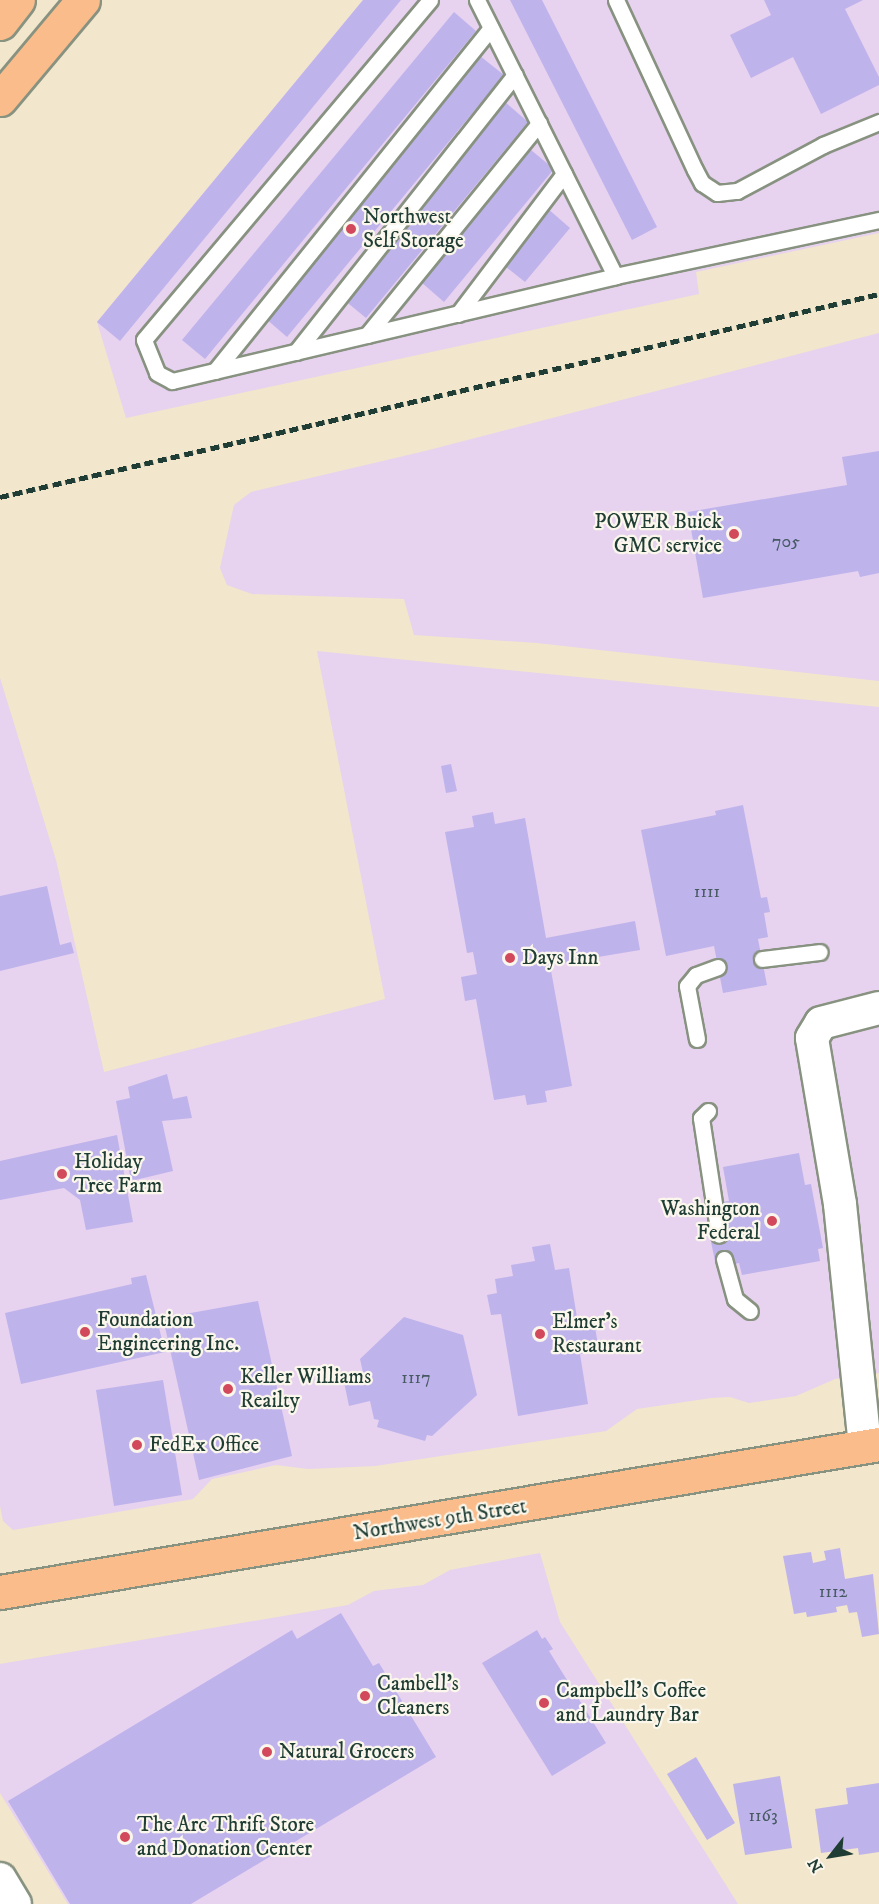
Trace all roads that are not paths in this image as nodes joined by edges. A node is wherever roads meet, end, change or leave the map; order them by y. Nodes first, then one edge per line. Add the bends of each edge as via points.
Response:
1 (18, 0) edge
2 (83, 0) edge
3 (430, 0) edge
4 (477, 0) edge
5 (616, 0) edge
6 (0, 23) edge
7 (491, 28) junction
8 (515, 75) junction
9 (0, 99) edge
10 (879, 122) edge
11 (539, 123) junction
12 (564, 174) junction
13 (879, 220) edge
14 (615, 276) junction
15 (458, 314) junction
16 (367, 335) junction
17 (296, 352) junction
18 (215, 371) junction
19 (820, 952) dead end
20 (762, 959) dead end
21 (718, 967) dead end
22 (879, 1008) edge
23 (697, 1039) dead end
24 (708, 1111) dead end
25 (719, 1235) dead end
26 (724, 1260) dead end
27 (750, 1311) dead end
28 (872, 1445) edge
29 (0, 1592) edge
30 (0, 1879) edge
31 (15, 1904) edge

1 - 6 main road
2 - 9 main road
3 - 18 lane via 144,340 157,373 172,381
4 - 7 lane
5 - 10 lane via 695,170 702,183 717,193 737,191 823,145
7 - 8 lane
7 - 18 lane
8 - 11 lane
8 - 17 lane
11 - 12 lane
11 - 16 lane
12 - 14 lane
12 - 15 lane
13 - 14 lane
14 - 15 lane
15 - 16 lane
16 - 17 lane
17 - 18 lane
19 - 20 lane
21 - 23 lane via 696,975 687,986
22 - 28 street via 820,1023 812,1038 840,1204
24 - 25 lane via 701,1118
26 - 27 lane via 735,1299
28 - 29 main road, Northwest 9th Street
30 - 31 street

